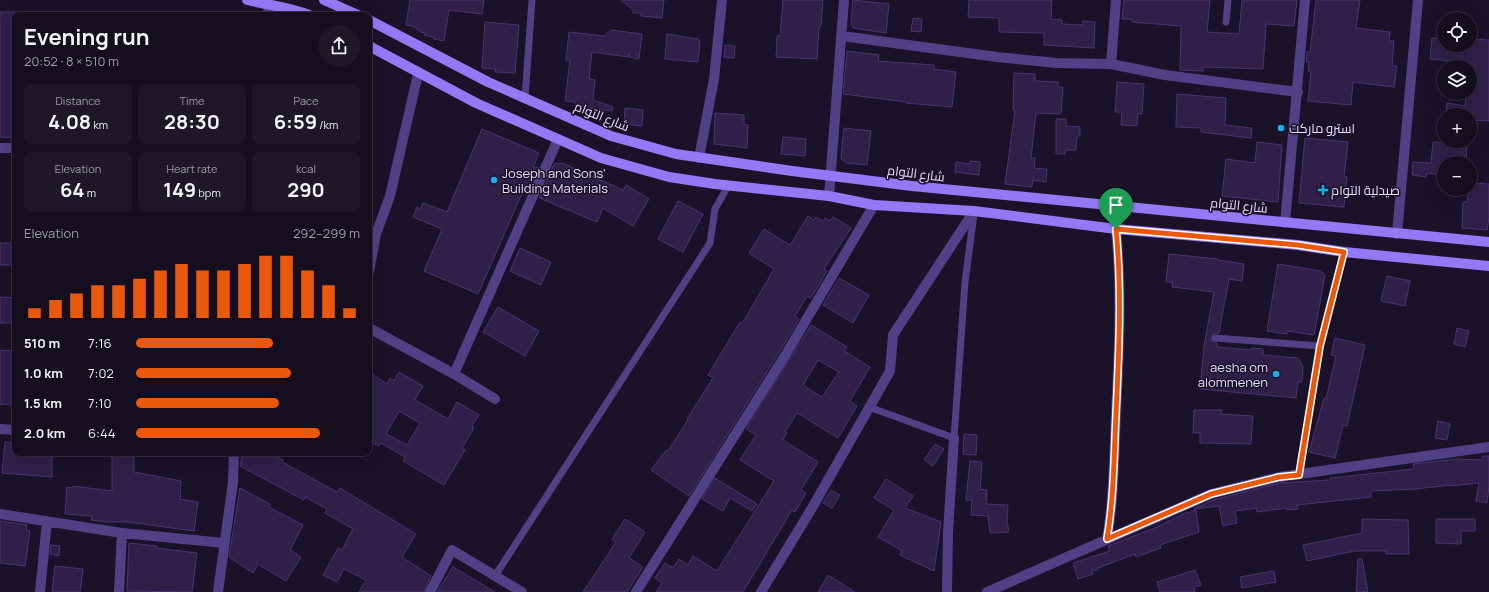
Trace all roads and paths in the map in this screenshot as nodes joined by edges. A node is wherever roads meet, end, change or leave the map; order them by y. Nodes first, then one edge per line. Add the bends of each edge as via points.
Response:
1 (248, 0) edge
2 (324, 0) edge
3 (532, 0) edge
4 (722, 0) edge
5 (844, 0) edge
6 (1116, 0) edge
7 (1228, 0) edge
8 (1305, 0) edge
9 (1418, 0) edge
10 (268, 7) edge
11 (300, 12) edge
12 (351, 12) edge
13 (372, 22) edge
14 (1226, 22) dead end
15 (842, 36) junction
16 (372, 48) edge
17 (1110, 64) junction
18 (418, 74) junction
19 (1298, 92) junction
20 (525, 98) junction
21 (558, 139) junction
22 (0, 148) edge
23 (12, 148) edge
24 (700, 158) junction
25 (831, 175) junction
26 (728, 186) junction
27 (829, 196) junction
28 (874, 205) junction
29 (974, 211) junction
30 (1285, 223) junction
31 (1116, 229) junction
32 (1397, 234) junction
33 (1489, 242) edge
34 (1344, 252) junction
35 (372, 255) edge
36 (1489, 266) edge
37 (372, 330) edge
38 (1214, 338) dead end
39 (1320, 346) junction
40 (454, 374) junction
41 (494, 399) dead end
42 (869, 407) junction
43 (0, 429) edge
44 (12, 430) edge
45 (954, 438) junction
46 (1489, 447) edge
47 (234, 456) edge
48 (1299, 475) junction
49 (0, 514) edge
50 (47, 520) junction
51 (122, 533) junction
52 (1107, 539) junction
53 (224, 543) junction
54 (495, 576) junction
55 (765, 591) edge
56 (40, 592) edge
57 (119, 592) edge
58 (218, 592) edge
59 (430, 592) edge
60 (522, 592) edge
61 (636, 592) edge
62 (947, 592) edge
63 (988, 592) edge

1 - 10 main road
2 - 12 main road
3 - 20 lane
4 - 24 street via 714,79
5 - 15 street
6 - 17 street
7 - 14 lane
8 - 19 street
9 - 32 street
10 - 11 main road via 286,7
13 - 20 main road, شارع التوام via 450,63
15 - 17 street via 997,57 1056,63
15 - 25 street
16 - 18 main road
17 - 19 street via 1165,75
18 - 21 main road
18 - 35 street via 390,196 376,234
19 - 30 street
20 - 24 main road, شارع التوام via 611,136
21 - 26 main road via 601,158 647,172
21 - 40 street
22 - 23 street
24 - 25 main road, شارع التوام
25 - 27 street
25 - 30 main road, شارع التوام via 912,186
26 - 27 main road
26 - 54 lane via 715,209 710,243
27 - 28 main road
28 - 29 main road
28 - 61 street via 786,354
29 - 31 main road
29 - 42 street via 893,335 890,371
29 - 45 lane via 965,282
30 - 32 main road, شارع التوام
31 - 34 main road via 1298,245
31 - 52 street via 1120,337 1112,510
32 - 33 main road, شارع التوام
34 - 36 main road
34 - 39 lane
37 - 40 street
38 - 39 lane
39 - 48 lane
40 - 41 street
42 - 45 lane
42 - 55 street
43 - 44 street
45 - 62 street
46 - 48 street
47 - 53 street via 233,482
48 - 52 street via 1279,477 1211,494
49 - 50 street
50 - 51 street
50 - 56 street
51 - 53 street
51 - 57 street
52 - 63 street
53 - 58 street
54 - 59 street via 452,550
54 - 60 street

